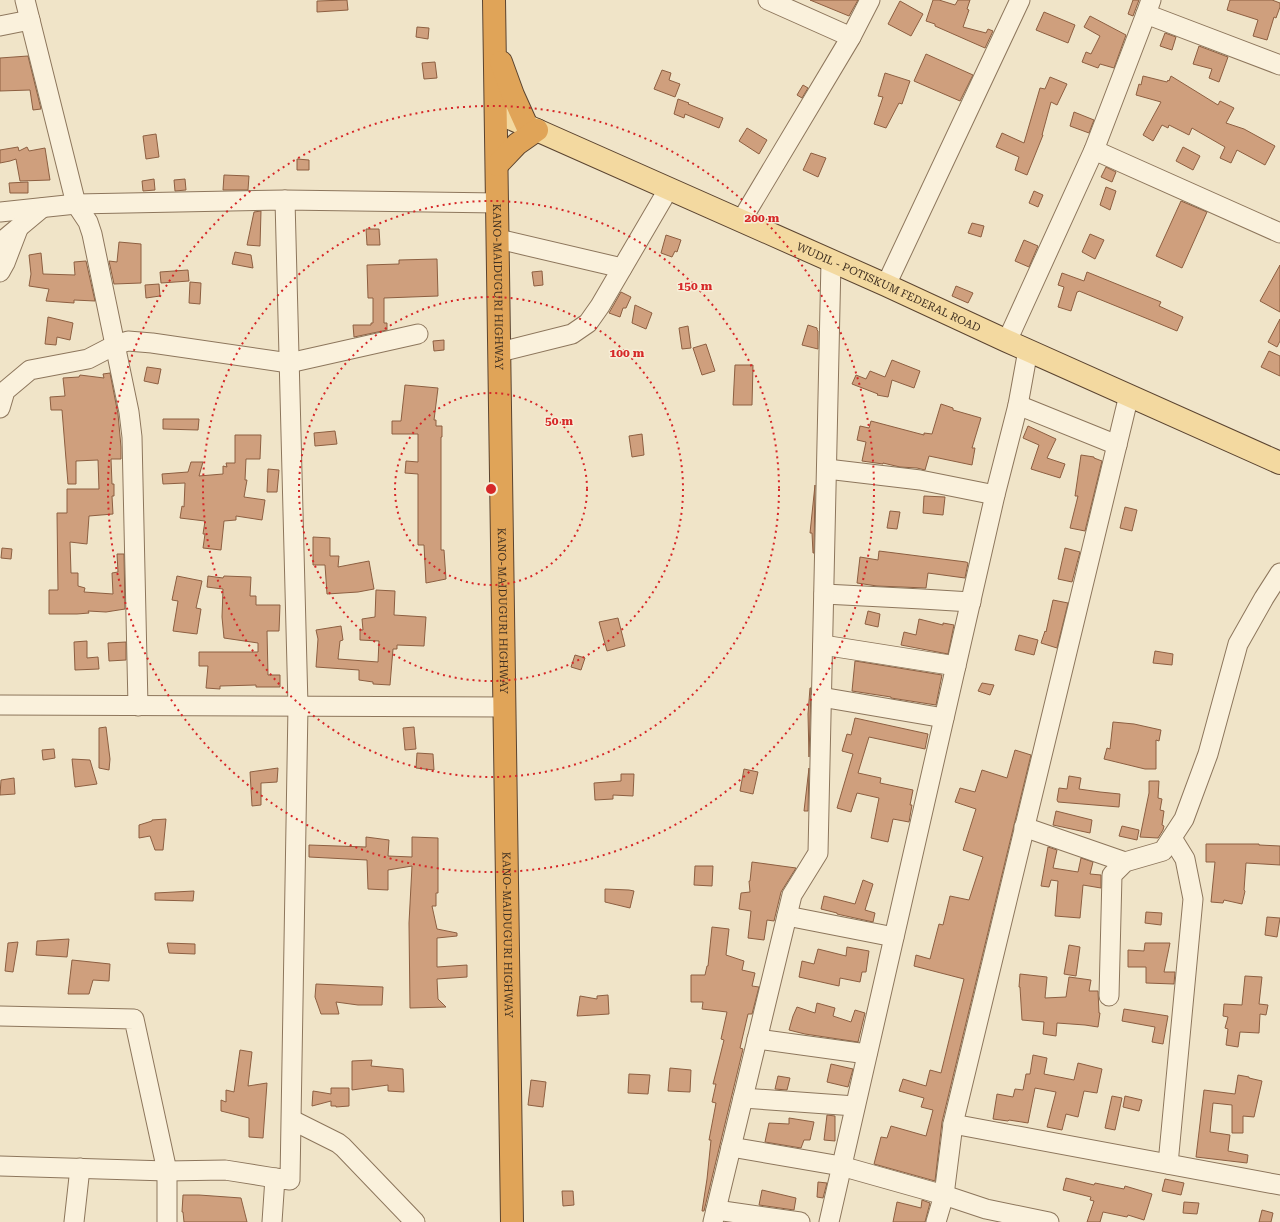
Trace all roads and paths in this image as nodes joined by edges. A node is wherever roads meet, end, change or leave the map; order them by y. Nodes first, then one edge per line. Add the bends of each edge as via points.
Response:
1 (25, 0) edge
2 (494, 0) edge
3 (768, 0) edge
4 (870, 0) edge
5 (1020, 0) edge
6 (1149, 7) edge
7 (30, 20) junction
8 (0, 26) edge
9 (851, 37) junction
10 (495, 45) junction
11 (1280, 65) edge
12 (496, 112) junction
13 (532, 128) junction
14 (1094, 150) junction
15 (497, 166) junction
16 (669, 188) junction
17 (284, 200) junction
18 (498, 203) junction
19 (76, 204) junction
20 (42, 208) junction
21 (0, 212) edge
22 (741, 221) junction
23 (18, 228) junction
24 (1280, 233) edge
25 (498, 239) junction
26 (0, 243) edge
27 (831, 261) junction
28 (622, 268) junction
29 (0, 272) edge
30 (886, 285) junction
31 (418, 334) dead end
32 (1007, 341) junction
33 (115, 345) junction
34 (1028, 350) junction
35 (500, 352) junction
36 (289, 363) junction
37 (1129, 395) junction
38 (1018, 404) junction
39 (0, 408) edge
40 (1117, 445) junction
41 (1280, 463) edge
42 (827, 469) junction
43 (995, 495) junction
44 (1280, 573) edge
45 (824, 594) junction
46 (971, 602) junction
47 (823, 645) junction
48 (956, 666) junction
49 (821, 697) junction
50 (0, 705) edge
51 (138, 706) junction
52 (298, 706) junction
53 (505, 707) junction
54 (944, 718) junction
55 (1024, 827) junction
56 (1172, 838) junction
57 (1125, 862) junction
58 (787, 916) junction
59 (894, 937) junction
60 (1109, 996) dead end
61 (0, 1016) edge
62 (757, 1039) junction
63 (867, 1054) junction
64 (743, 1098) junction
65 (855, 1106) junction
66 (292, 1120) junction
67 (953, 1124) junction
68 (731, 1147) junction
69 (1168, 1164) junction
70 (0, 1166) edge
71 (841, 1166) junction
72 (80, 1168) junction
73 (167, 1171) junction
74 (275, 1178) junction
75 (1280, 1185) edge
76 (944, 1195) junction
77 (714, 1216) edge
78 (74, 1222) edge
79 (167, 1222) edge
80 (272, 1222) edge
81 (415, 1222) edge
82 (512, 1222) edge
83 (800, 1222) edge
84 (829, 1222) edge
85 (936, 1222) edge
86 (1049, 1222) edge

1 - 7 street
2 - 10 highway, KANO-MAIDUGURI HIGHWAY
3 - 9 street
4 - 9 street
5 - 30 street
6 - 11 street
6 - 14 street
7 - 8 street
7 - 19 street
9 - 22 street
10 - 12 highway, KANO-MAIDUGURI HIGHWAY
10 - 13 highway via 513,96
12 - 13 main road, WUDIL - POTISKUM FEDERAL ROAD
12 - 15 highway, KANO-MAIDUGURI HIGHWAY
13 - 15 highway
13 - 16 main road, WUDIL - POTISKUM FEDERAL ROAD
14 - 24 street
14 - 32 street
15 - 18 highway, KANO-MAIDUGURI HIGHWAY
16 - 22 main road, WUDIL - POTISKUM FEDERAL ROAD
16 - 28 street
17 - 18 street
17 - 19 street
17 - 36 street
18 - 25 highway, KANO-MAIDUGURI HIGHWAY
19 - 20 street
19 - 33 street via 88,222 92,234
20 - 21 street
20 - 23 street
22 - 27 main road, WUDIL - POTISKUM FEDERAL ROAD
23 - 26 street
23 - 29 street
25 - 28 street
25 - 35 highway, KANO-MAIDUGURI HIGHWAY
27 - 30 main road, WUDIL - POTISKUM FEDERAL ROAD
27 - 42 street
28 - 35 street via 588,323 572,334
30 - 32 main road, WUDIL - POTISKUM FEDERAL ROAD
31 - 36 street
32 - 34 main road, WUDIL - POTISKUM FEDERAL ROAD
33 - 36 street via 128,341 152,343
33 - 39 street via 88,359 30,370 4,391
33 - 51 street via 132,437
34 - 37 main road, WUDIL - POTISKUM FEDERAL ROAD
34 - 38 street
35 - 53 highway, KANO-MAIDUGURI HIGHWAY
36 - 52 street
37 - 40 street
37 - 41 main road, WUDIL - POTISKUM FEDERAL ROAD
38 - 40 street
38 - 43 street
40 - 55 street
42 - 43 street via 920,480
42 - 45 street
43 - 46 street
44 - 56 street via 1238,644 1208,754 1184,819
45 - 46 street
45 - 47 street
46 - 48 street
47 - 48 street
47 - 49 street
48 - 54 street
49 - 54 street
49 - 58 street via 818,853 792,895
50 - 51 street
51 - 52 street
52 - 53 street
52 - 66 street
53 - 82 highway, KANO-MAIDUGURI HIGHWAY
54 - 59 street
55 - 57 street
55 - 67 street
56 - 57 street via 1163,851
56 - 69 street via 1185,859 1193,899
57 - 60 street via 1112,875
58 - 59 street
58 - 62 street
59 - 63 street
61 - 73 street via 134,1019
62 - 63 street
62 - 64 street
63 - 65 street
64 - 65 street
64 - 68 street
65 - 71 street
66 - 74 street via 290,1180
66 - 81 street via 343,1147
67 - 69 street
67 - 76 street
68 - 71 street
68 - 77 street
69 - 75 street
70 - 72 street
71 - 76 street
71 - 84 street
72 - 73 street
72 - 78 street
73 - 74 street via 225,1170
73 - 79 street
74 - 80 street
76 - 85 street
76 - 86 street via 986,1209
77 - 83 street

